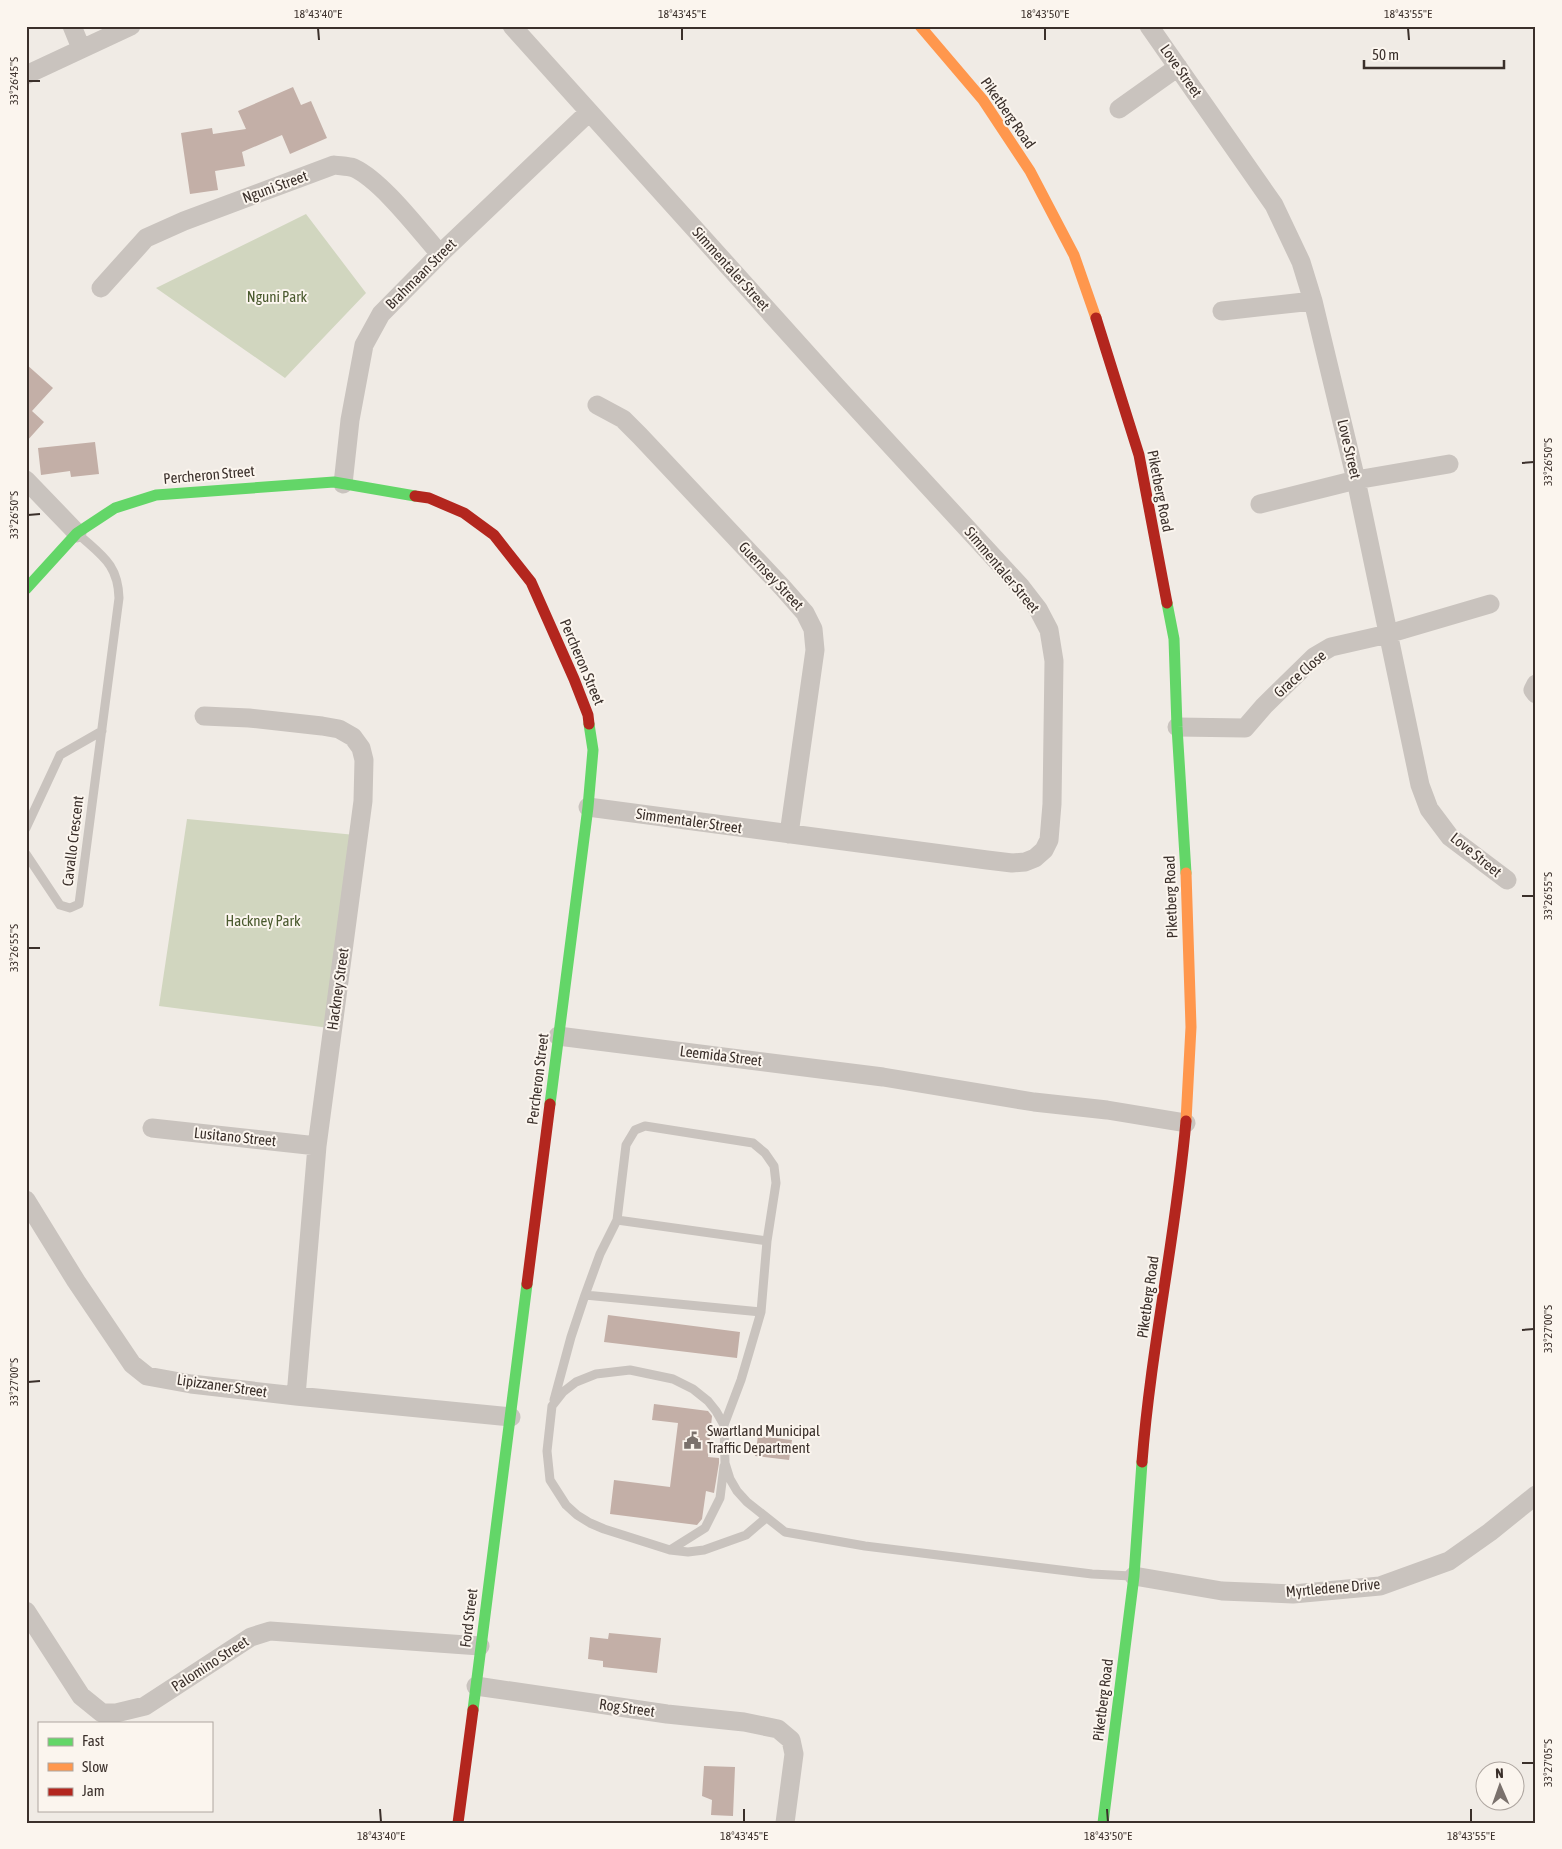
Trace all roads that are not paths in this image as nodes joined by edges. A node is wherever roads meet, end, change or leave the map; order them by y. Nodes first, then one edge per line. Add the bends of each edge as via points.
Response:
1 (72, 26) edge
2 (131, 26) edge
3 (512, 26) edge
4 (920, 26) edge
5 (1149, 26) edge
6 (81, 48) junction
7 (1178, 67) junction
8 (26, 75) edge
9 (1119, 109) dead end
10 (588, 112) junction
11 (440, 254) junction
12 (101, 288) dead end
13 (1313, 301) junction
14 (1222, 311) dead end
15 (597, 405) dead end
16 (1448, 464) dead end
17 (26, 480) edge
18 (1356, 480) junction
19 (342, 484) junction
20 (1260, 504) dead end
21 (77, 533) junction
22 (26, 589) edge
23 (1490, 604) dead end
24 (1388, 634) junction
25 (1536, 684) edge
26 (1536, 694) edge
27 (204, 716) dead end
28 (1177, 727) junction
29 (102, 731) junction
30 (588, 807) junction
31 (26, 828) edge
32 (788, 834) junction
33 (26, 854) edge
34 (1506, 880) dead end
35 (558, 1036) junction
36 (1186, 1123) junction
37 (152, 1128) dead end
38 (318, 1146) junction
39 (26, 1200) edge
40 (617, 1220) junction
41 (767, 1241) junction
42 (585, 1295) junction
43 (761, 1312) junction
44 (296, 1396) junction
45 (552, 1406) junction
46 (511, 1417) junction
47 (724, 1425) junction
48 (725, 1463) junction
49 (1536, 1495) edge
50 (766, 1518) junction
51 (670, 1550) junction
52 (1134, 1576) junction
53 (26, 1611) edge
54 (480, 1646) junction
55 (476, 1686) junction
56 (458, 1823) edge
57 (785, 1823) edge
58 (1103, 1823) edge

1 - 6 street
2 - 6 street
3 - 10 street, Simmentaler Street
4 - 28 street, Piketberg Road via 983,100 1030,171 1074,255 1139,455 1174,639
5 - 7 street, Love Street
6 - 8 street
7 - 9 street
7 - 13 street, Love Street via 1274,205 1301,262
10 - 11 street, Brahmaan Street
10 - 32 street, Simmentaler Street via 1021,586 1049,630 1054,661 1052,804 1049,840 1044,850 1034,858 1012,863
11 - 12 street, Nguni Street via 368,177 352,167 334,165 146,238
11 - 19 street, Brahmaan Street via 381,314 364,345
13 - 14 street
13 - 18 street, Love Street
15 - 32 street, Guernsey Street via 623,419 640,436 783,588 805,613 813,629 815,650
16 - 18 street
17 - 21 street
18 - 20 street
18 - 24 street, Love Street
19 - 21 street, Percheron Street via 156,495 115,508
19 - 30 street, Percheron Street via 429,498 464,513 494,535 531,582 588,715 593,750
21 - 22 street, Percheron Street
21 - 29 lane, Cavallo Crescent via 107,561 118,586
23 - 24 street, Grace Close
24 - 28 street, Grace Close via 1331,647 1314,657 1245,728
24 - 34 street, Love Street via 1420,784 1429,808 1450,836
25 - 26 street via 1533,690
27 - 38 street, Hackney Street via 339,729 361,748 364,760 363,801
28 - 36 street, Piketberg Road via 1191,1027
29 - 31 lane via 60,755
29 - 33 lane, Cavallo Crescent via 79,904 70,908 60,905
30 - 32 street, Simmentaler Street
30 - 35 street, Percheron Street
35 - 36 street, Leemida Street via 883,1077
35 - 46 street, Percheron Street
36 - 52 street, Piketberg Road via 1146,1410
37 - 38 street, Lusitano Street
38 - 44 street, Hackney Street
39 - 44 street, Lipizzaner Street via 132,1364 147,1376
40 - 41 lane
40 - 41 lane via 626,1145 635,1130 645,1126 753,1143 765,1153 774,1166 776,1183
40 - 42 lane
41 - 43 lane
42 - 43 lane
42 - 45 lane
43 - 47 lane
44 - 46 street, Lipizzaner Street
45 - 47 lane via 576,1382 596,1374 630,1370 673,1379 693,1388 708,1401
45 - 51 lane via 548,1465 550,1480 561,1499 577,1515 597,1527
46 - 54 street, Ford Street
47 - 48 lane
48 - 50 lane via 737,1491
48 - 51 lane via 720,1498 705,1528
49 - 52 street, Myrtledene Drive via 1449,1561 1380,1586 1293,1594 1222,1591
50 - 51 lane via 746,1535 724,1544 688,1552
50 - 52 lane via 785,1532 865,1546 1092,1574
52 - 58 street, Piketberg Road
53 - 54 street, Palomino Street via 81,1696 102,1713 145,1706 251,1637 270,1630
54 - 55 street, Ford Street
55 - 56 street, Ford Street
55 - 57 street, Rog Street via 778,1728 791,1740 794,1754

